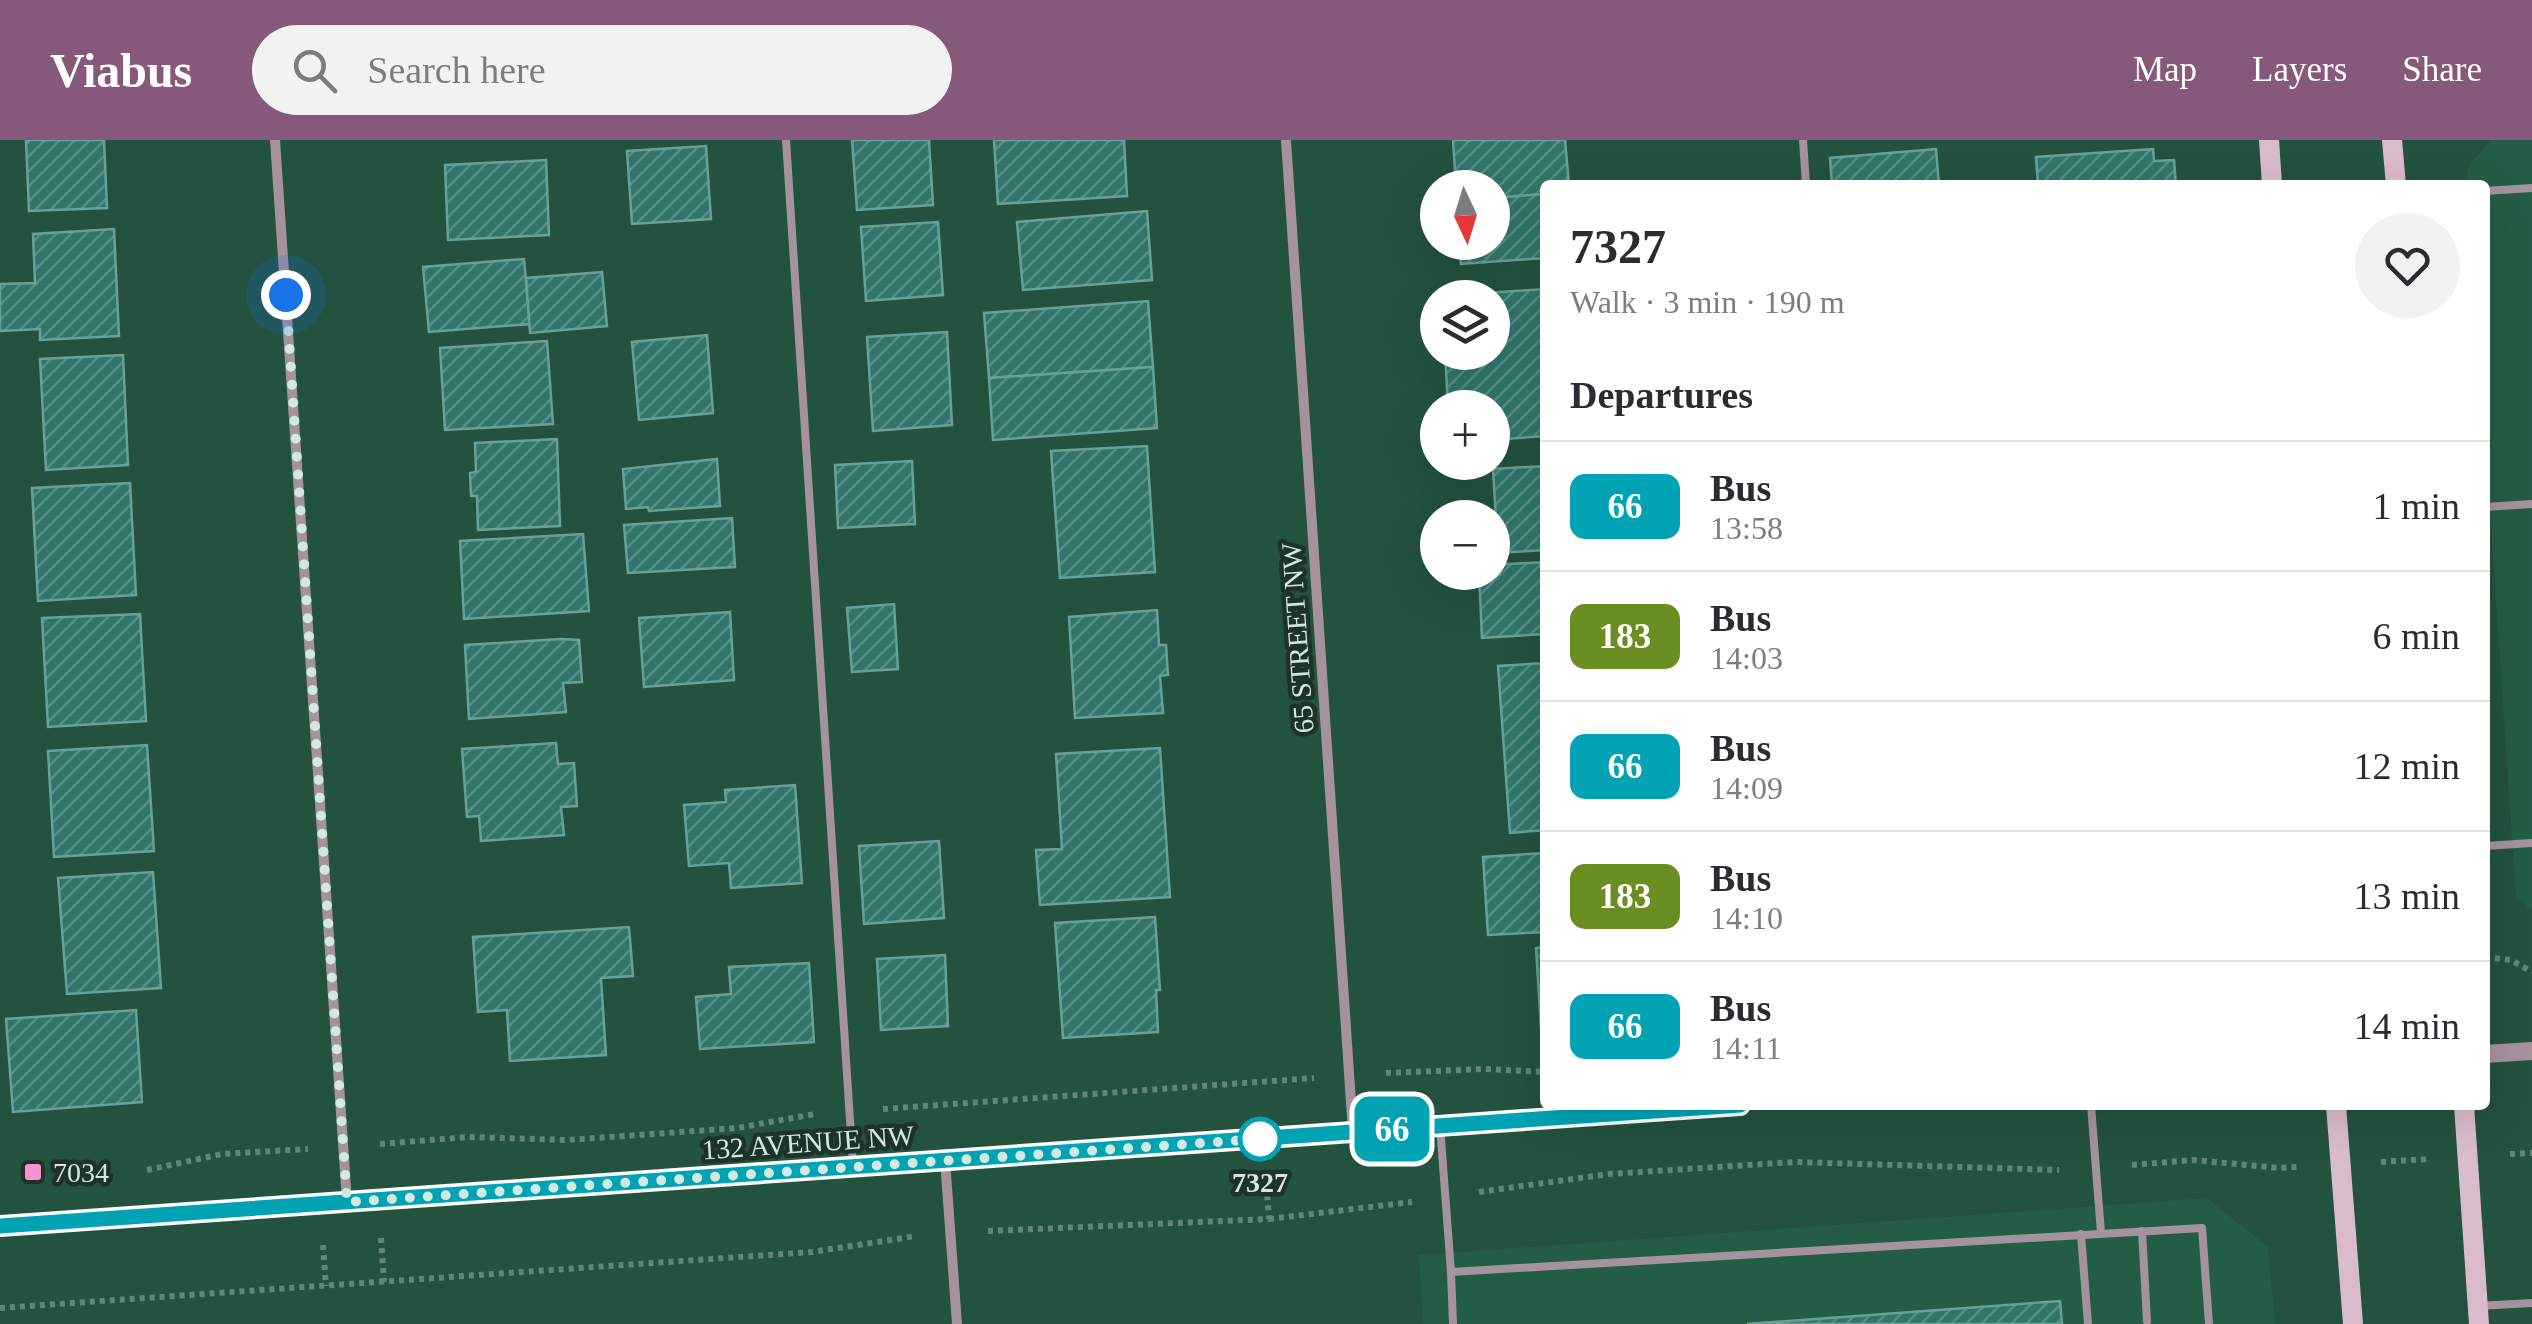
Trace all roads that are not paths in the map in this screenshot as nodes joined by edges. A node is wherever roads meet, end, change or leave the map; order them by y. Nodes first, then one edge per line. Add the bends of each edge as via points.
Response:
1 (275, 140) edge
2 (786, 140) edge
3 (1286, 140) edge
4 (1803, 140) edge
5 (2269, 140) edge
6 (2392, 140) edge
7 (1806, 180) edge
8 (2272, 180) edge
9 (2396, 180) edge
10 (2532, 188) edge
11 (2490, 191) edge
12 (2532, 504) edge
13 (2490, 507) edge
14 (2532, 843) edge
15 (2490, 846) edge
16 (2532, 1051) edge
17 (2490, 1054) edge
18 (1665, 1110) edge
19 (2091, 1110) edge
20 (2336, 1110) edge
21 (2464, 1110) edge
22 (1440, 1125) junction
23 (1353, 1132) junction
24 (945, 1160) junction
25 (854, 1166) junction
26 (347, 1202) junction
27 (0, 1226) edge
28 (2142, 1231) junction
29 (2101, 1233) junction
30 (2081, 1234) junction
31 (1451, 1272) junction
32 (2532, 1303) edge
33 (2479, 1315) edge
34 (2147, 1321) dead end
35 (957, 1324) edge
36 (1453, 1324) edge
37 (2088, 1324) edge
38 (2209, 1324) edge
39 (2353, 1324) edge

1 - 26 street
2 - 25 lane
3 - 23 street, 65 STREET NW
4 - 7 lane
5 - 8 main road
6 - 9 main road
10 - 11 lane
12 - 13 lane
14 - 15 lane
16 - 17 street
18 - 22 street, 132 AVENUE NW
19 - 29 lane
20 - 39 main road
21 - 33 main road
22 - 23 street, 132 AVENUE NW
22 - 31 lane
23 - 24 street, 132 AVENUE NW
24 - 25 street, 132 AVENUE NW
24 - 35 street
25 - 26 street, 132 AVENUE NW
26 - 27 street, 132 AVENUE NW
28 - 29 lane
28 - 34 lane
28 - 38 lane via 2202,1228
29 - 30 lane
30 - 31 lane
30 - 37 lane
31 - 36 lane
32 - 33 lane

